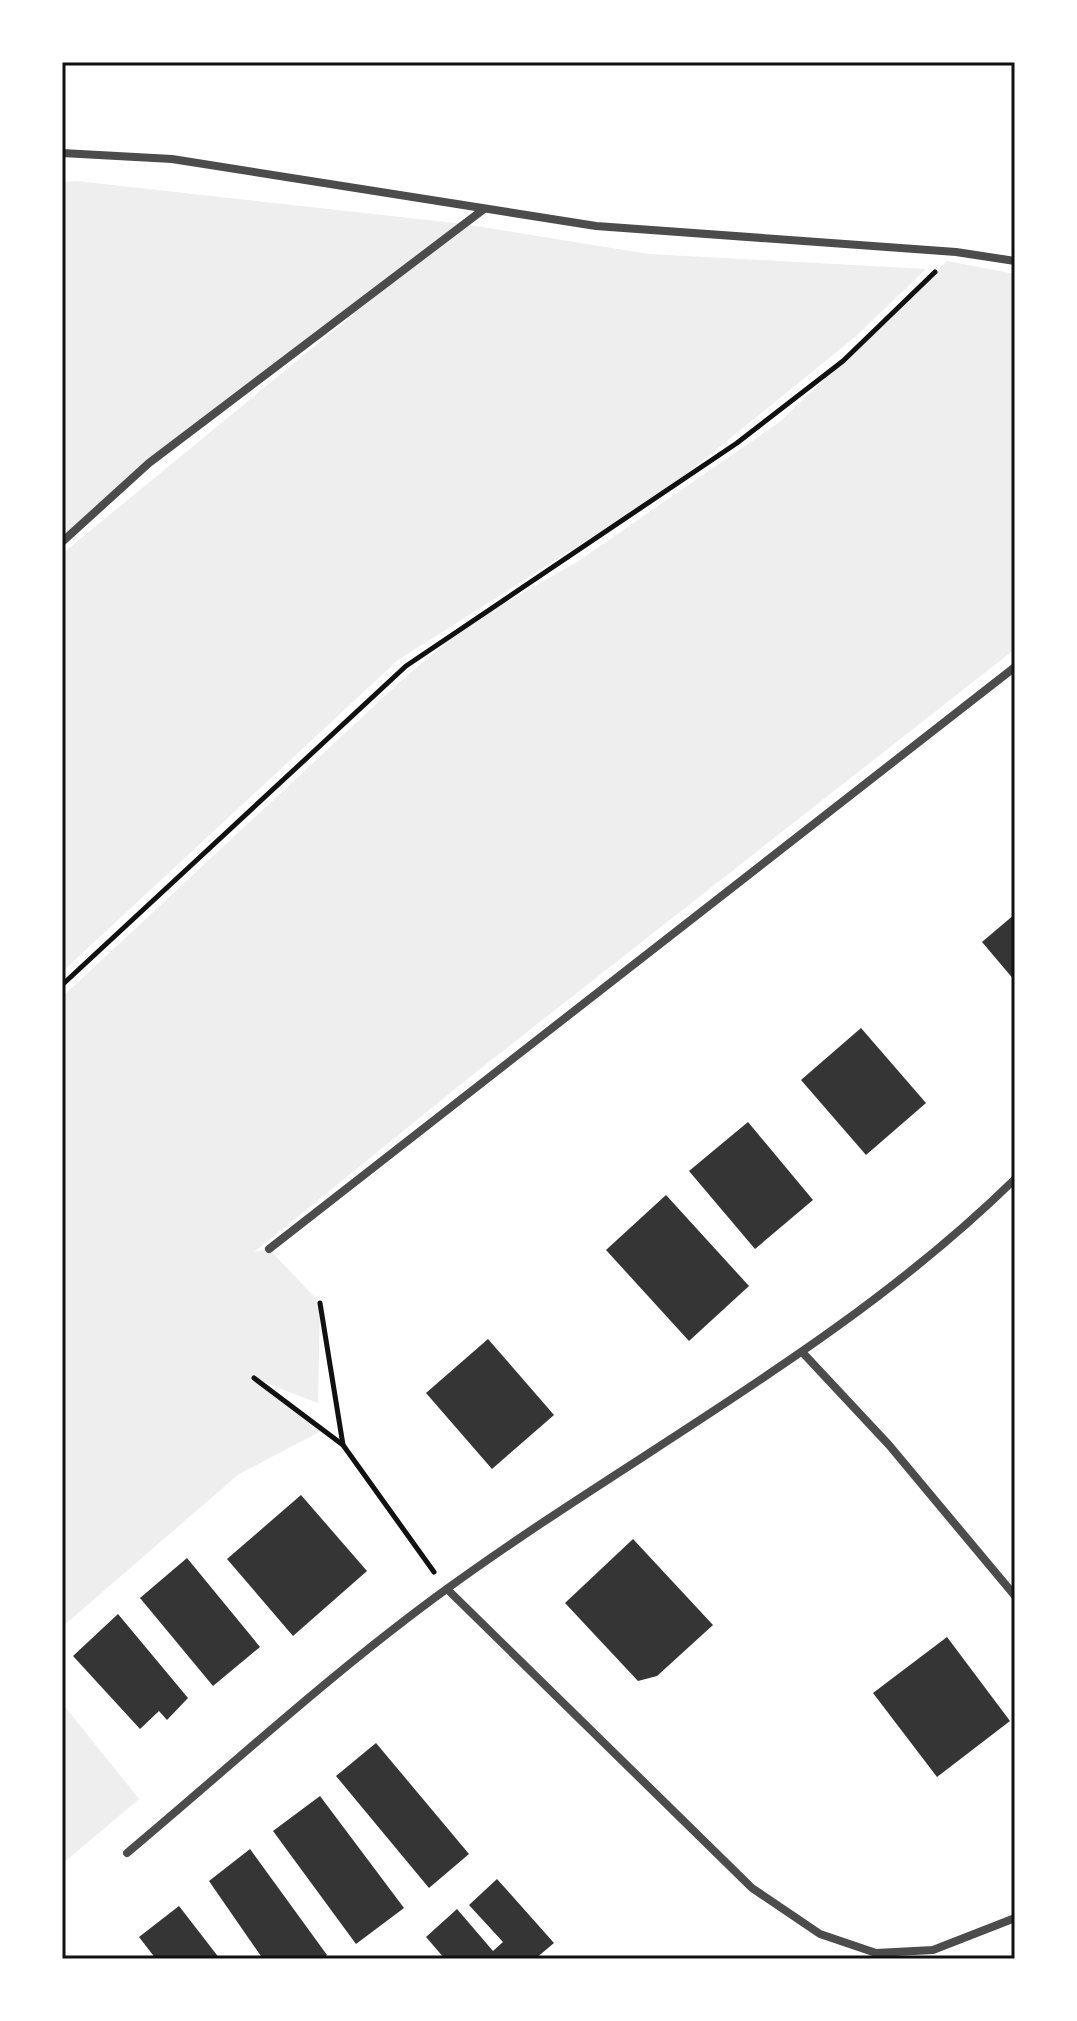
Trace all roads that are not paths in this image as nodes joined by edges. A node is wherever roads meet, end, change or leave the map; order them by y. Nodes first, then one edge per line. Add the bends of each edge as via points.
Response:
1 (62, 153) edge
2 (484, 209) junction
3 (1015, 261) edge
4 (62, 542) edge
5 (1015, 667) edge
6 (1015, 1179) edge
7 (269, 1249) dead end
8 (803, 1353) junction
9 (447, 1589) junction
10 (1014, 1592) edge
11 (127, 1853) dead end
12 (1015, 1918) edge

1 - 2 street via 172,159
2 - 3 street via 596,226 956,252
2 - 4 street via 149,463
5 - 7 street
6 - 8 street via 904,1278
8 - 9 street
8 - 10 street via 881,1435
9 - 11 street
9 - 12 street via 752,1888 820,1934 876,1953 933,1950

